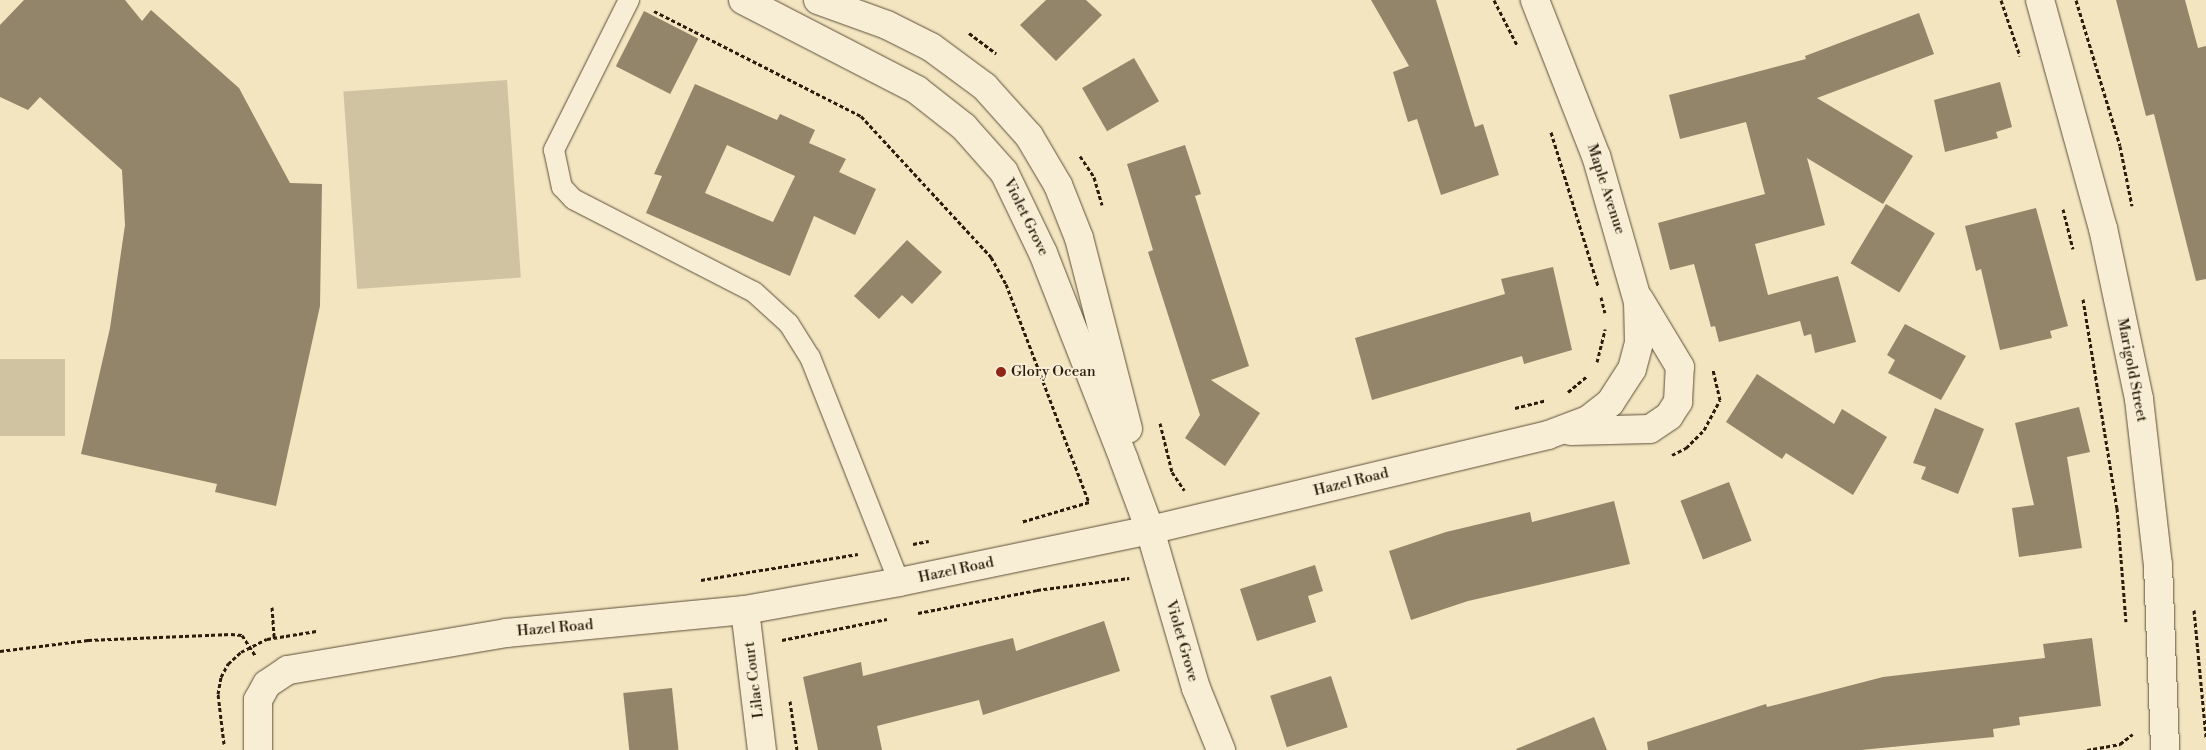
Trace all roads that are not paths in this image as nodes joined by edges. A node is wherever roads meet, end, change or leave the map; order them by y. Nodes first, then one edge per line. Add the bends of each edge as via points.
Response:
1 (629, 0) edge
2 (743, 0) edge
3 (818, 0) edge
4 (1535, 0) edge
5 (2040, 0) edge
6 (1636, 293) junction
7 (1623, 384) joint
8 (1558, 432) junction
9 (1150, 530) junction
10 (899, 582) junction
11 (745, 610) junction
12 (258, 750) edge
13 (762, 750) edge
14 (1221, 750) edge
15 (2165, 750) edge

1 - 10 lane via 554,150 562,187 573,199 754,292 790,324 810,357
2 - 9 street, Violet Grove via 916,90 964,127 1004,172 1043,253
3 - 9 street, Violet Grove via 912,36 950,59 1008,110 1044,160 1079,238
4 - 6 street, Maple Avenue via 1596,156
5 - 15 street, Marigold Street via 2103,228 2140,399 2158,565
6 - 7 street, Maple Avenue via 1639,342
6 - 8 street via 1680,367 1682,389 1676,406 1663,422 1643,431
7 - 8 street, Hazel Road via 1595,415
8 - 9 street, Hazel Road
9 - 10 street, Hazel Road
9 - 14 street, Violet Grove via 1196,688
10 - 11 street, Hazel Road
11 - 12 street, Hazel Road via 506,633 283,672 268,684 257,706
11 - 13 street, Lilac Court

